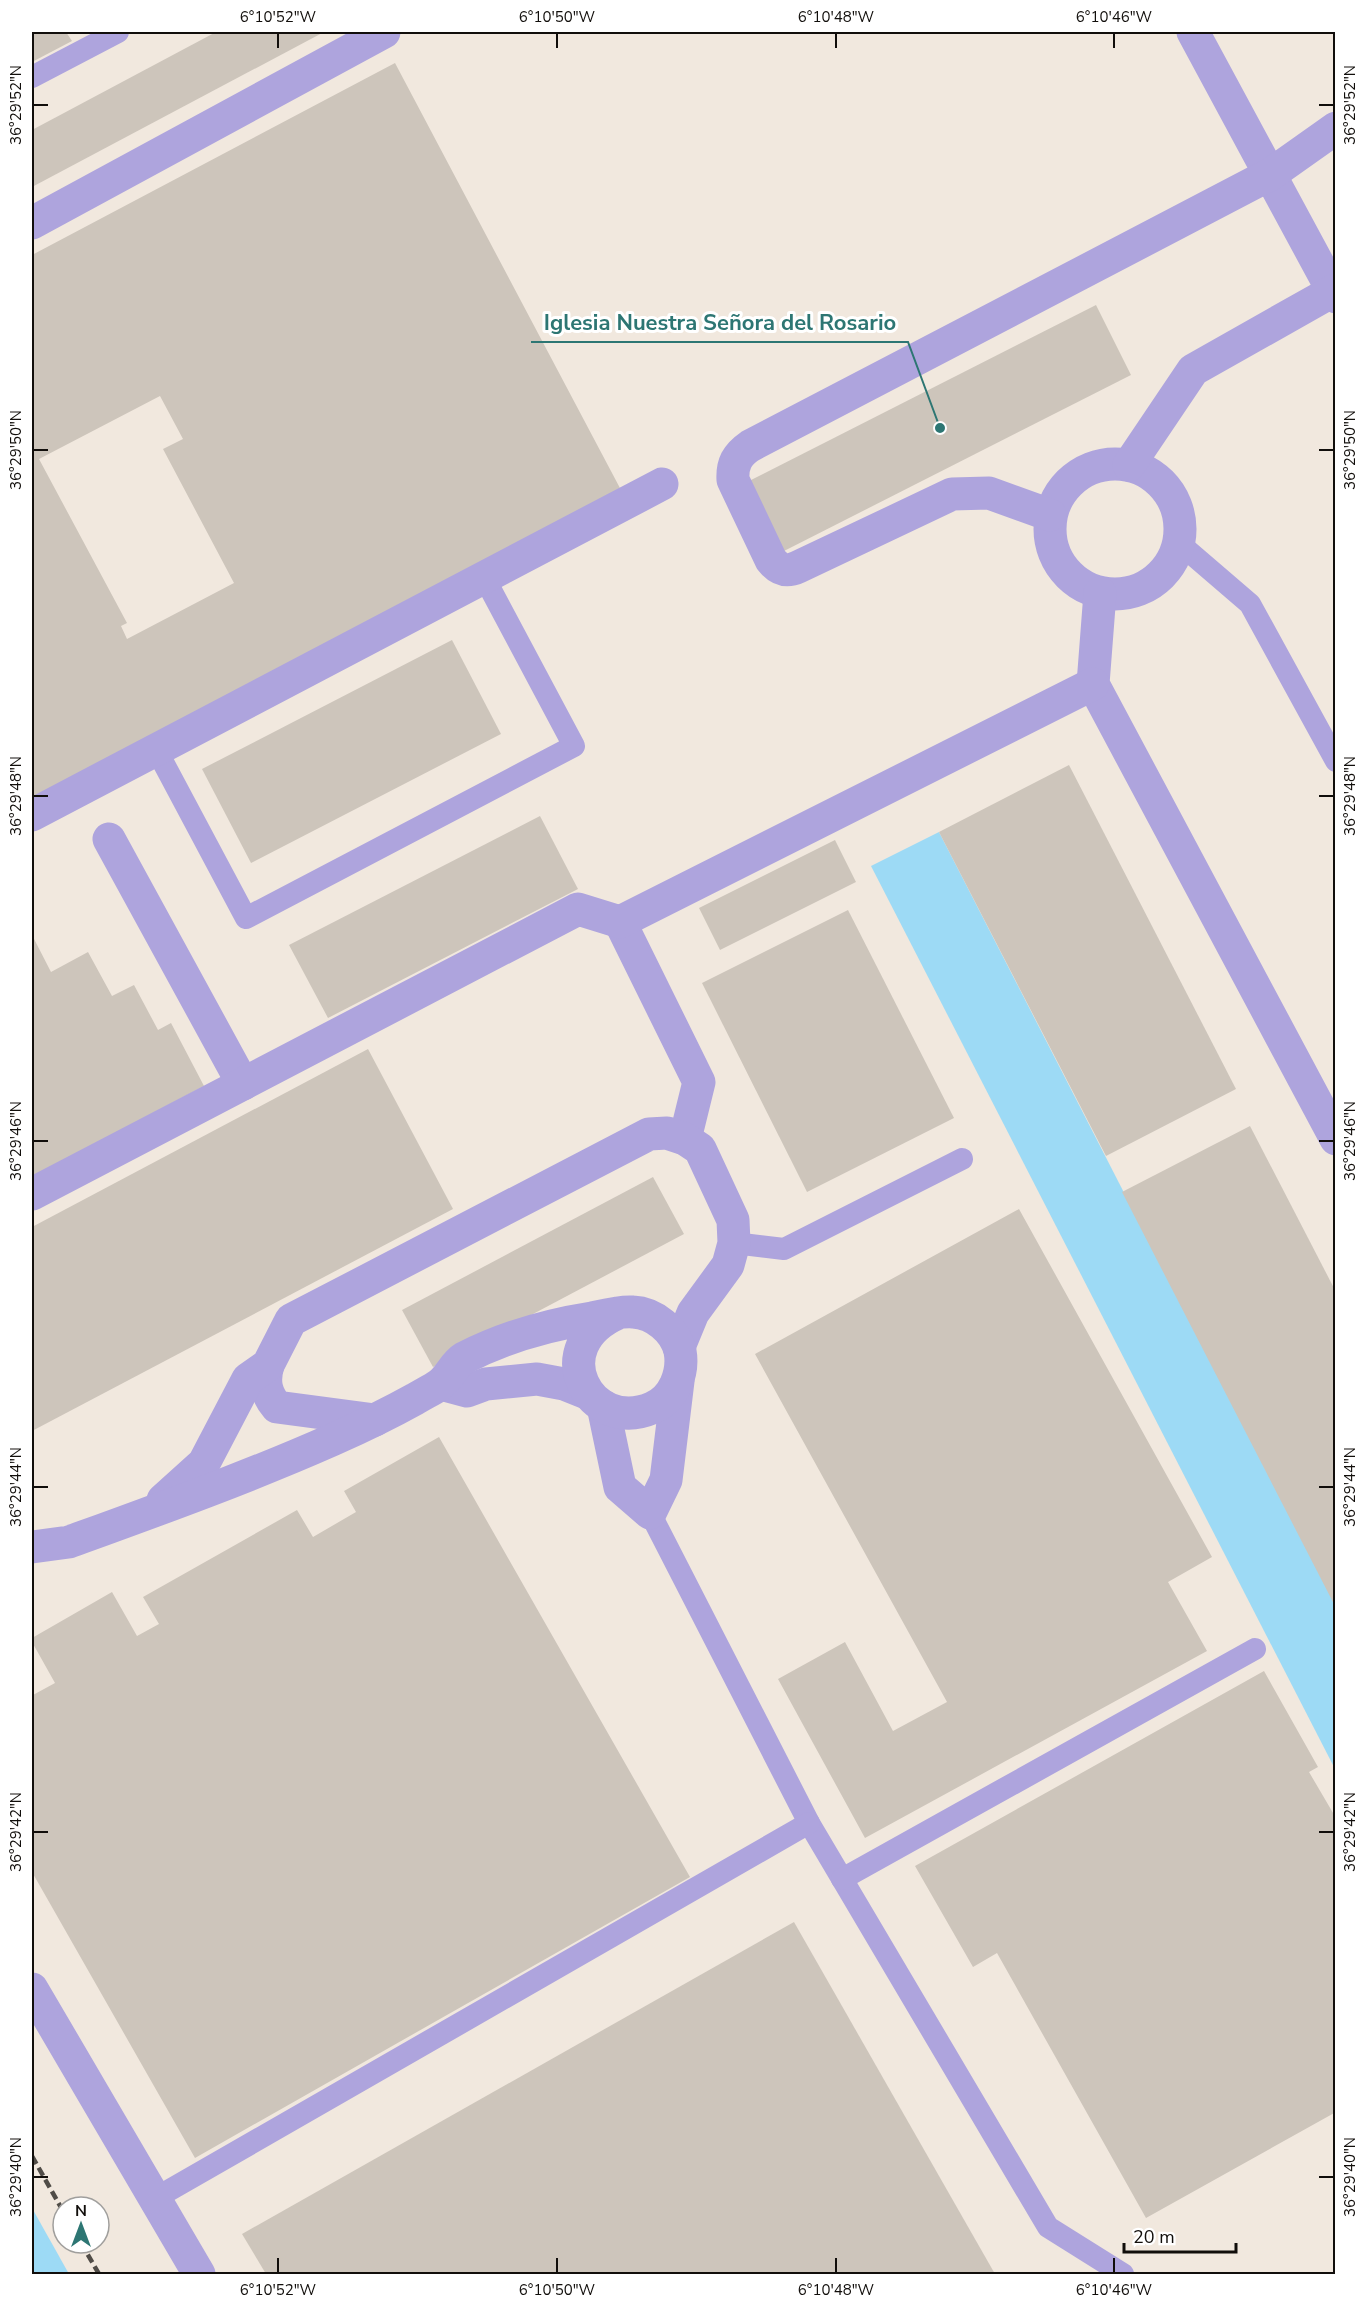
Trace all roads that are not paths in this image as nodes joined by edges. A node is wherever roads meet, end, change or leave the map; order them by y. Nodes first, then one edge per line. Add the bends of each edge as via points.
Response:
1 (118, 32) edge
2 (1193, 32) edge
3 (380, 33) edge
4 (32, 77) edge
5 (1335, 128) edge
6 (1271, 174) junction
7 (32, 223) edge
8 (1334, 294) edge
9 (1129, 465) junction
10 (662, 484) dead end
11 (1050, 515) junction
12 (1179, 543) junction
13 (484, 577) junction
14 (1100, 593) junction
15 (1093, 684) junction
16 (156, 749) junction
17 (1335, 761) edge
18 (32, 814) edge
19 (109, 838) dead end
20 (620, 922) junction
21 (243, 1083) junction
22 (1333, 1130) edge
23 (685, 1139) junction
24 (962, 1159) dead end
25 (32, 1194) edge
26 (734, 1243) junction
27 (618, 1313) junction
28 (679, 1347) junction
29 (268, 1365) junction
30 (678, 1381) junction
31 (441, 1384) junction
32 (596, 1400) junction
33 (377, 1420) junction
34 (149, 1512) junction
35 (650, 1513) junction
36 (32, 1547) edge
37 (1255, 1649) dead end
38 (809, 1823) junction
39 (842, 1879) junction
40 (32, 1989) edge
41 (154, 2199) junction
42 (199, 2274) edge
43 (1123, 2274) edge

1 - 4 lane
2 - 6 street
3 - 7 street
5 - 6 street
6 - 8 street
6 - 11 street via 750,446 741,452 733,470 733,480 771,560 786,570 952,494 989,493
8 - 9 street via 1192,370
9 - 11 street via 1103,464 1079,474 1060,491
9 - 12 street via 1152,476 1170,494 1179,518
10 - 13 street
11 - 14 street via 1049,540 1059,564 1077,583
12 - 14 street via 1168,567 1150,584 1126,594
12 - 17 lane via 1250,604
13 - 16 street
13 - 16 lane via 574,746 256,913 246,918
14 - 15 street
15 - 20 street
15 - 22 street
16 - 18 street
19 - 21 street
20 - 21 street via 578,909
20 - 23 street via 699,1082
21 - 25 street
23 - 26 street via 700,1149 733,1220
23 - 29 street via 668,1133 649,1134 291,1320
24 - 26 lane via 784,1249
26 - 28 street via 728,1265 693,1313
27 - 28 street via 648,1315 667,1328
27 - 31 street via 552,1325 503,1340 461,1360
27 - 32 street via 590,1331 582,1345 581,1378
28 - 30 street
29 - 33 street via 265,1387 277,1407
29 - 34 street via 248,1379 204,1463
30 - 32 street via 662,1402 637,1414 619,1413
30 - 35 street via 666,1480
31 - 32 street via 467,1391 486,1384 537,1379 564,1384
31 - 33 street
32 - 35 street via 620,1487
33 - 34 street
34 - 36 street via 69,1542
35 - 38 lane
37 - 39 lane
38 - 39 lane
38 - 41 lane
39 - 43 lane via 1048,2227
40 - 41 street
41 - 42 street

